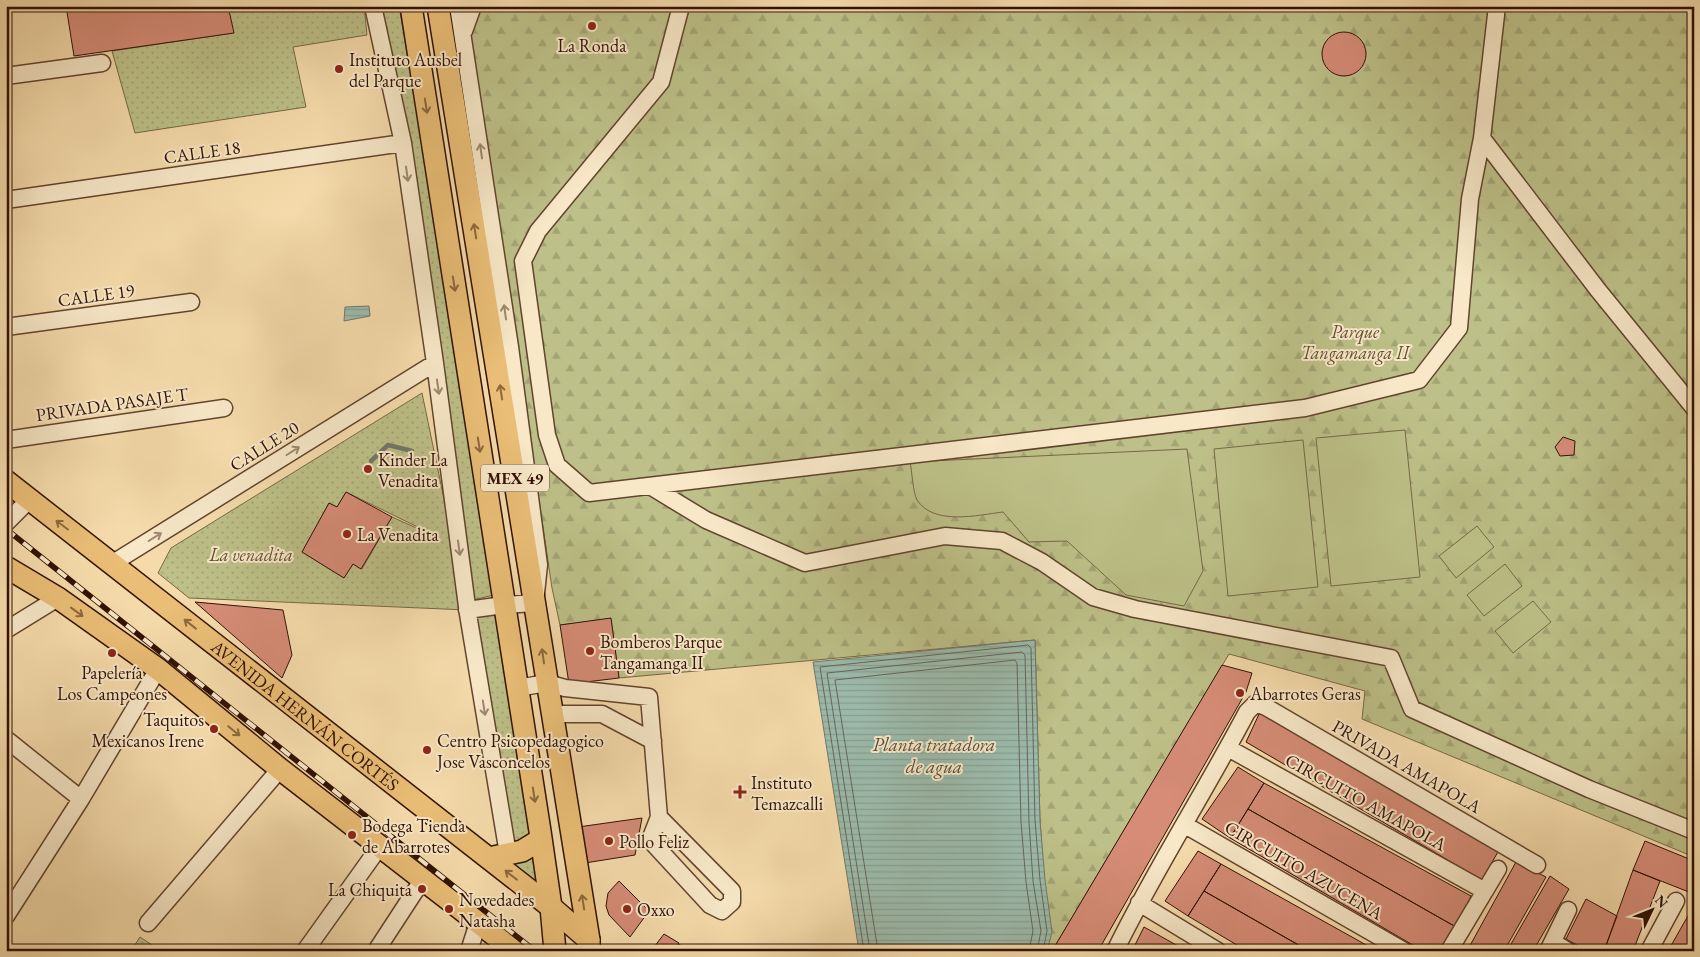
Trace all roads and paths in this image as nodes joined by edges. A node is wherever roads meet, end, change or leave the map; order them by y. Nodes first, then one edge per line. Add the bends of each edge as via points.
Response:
1 (373, 6) edge
2 (411, 6) edge
3 (438, 6) edge
4 (458, 6) edge
5 (473, 6) edge
6 (681, 6) edge
7 (1497, 6) edge
8 (464, 34) junction
9 (102, 63) dead end
10 (6, 76) edge
11 (462, 90) junction
12 (1482, 138) junction
13 (403, 143) junction
14 (6, 200) edge
15 (191, 302) dead end
16 (6, 327) edge
17 (435, 363) junction
18 (224, 408) dead end
19 (1694, 408) edge
20 (6, 440) edge
21 (6, 481) edge
22 (650, 486) junction
23 (29, 500) junction
24 (6, 522) edge
25 (114, 563) junction
26 (6, 567) edge
27 (58, 598) junction
28 (535, 603) junction
29 (504, 605) junction
30 (468, 610) junction
31 (6, 630) edge
32 (158, 669) junction
33 (547, 683) junction
34 (517, 688) junction
35 (553, 714) junction
36 (6, 739) edge
37 (653, 741) junction
38 (1228, 748) junction
39 (280, 769) junction
40 (81, 800) junction
41 (659, 817) junction
42 (1185, 824) junction
43 (1694, 832) edge
44 (540, 840) junction
45 (380, 846) junction
46 (499, 856) junction
47 (1537, 865) dead end
48 (1498, 869) dead end
49 (423, 879) junction
50 (1485, 890) junction
51 (1676, 901) dead end
52 (1139, 902) junction
53 (551, 907) junction
54 (1568, 910) dead end
55 (6, 916) edge
56 (148, 923) dead end
57 (478, 923) junction
58 (1550, 946) edge
59 (593, 947) edge
60 (305, 951) edge
61 (376, 951) edge
62 (469, 951) edge
63 (515, 951) edge
64 (555, 951) edge
65 (1115, 951) edge
66 (1218, 951) edge
67 (1404, 951) edge
68 (1449, 951) edge
69 (1568, 951) edge
70 (1649, 951) edge

1 - 13 street
2 -> 29 main road, MEX 49
3 - 11 main road, MEX 49
4 - 8 street
5 - 8 street
6 - 22 street via 661,82 538,231 523,261 547,435 557,465 589,493
7 - 12 street
8 - 11 street
9 - 10 street
28 -> 11 main road, MEX 49 via 502,348
12 - 19 street via 1598,290
12 - 22 street via 1470,199 1459,328 1419,380 1305,408
13 - 14 street, CALLE 18
13 -> 17 street
15 - 16 street, CALLE 19
25 -> 17 street, CALLE 20
17 -> 30 street
18 - 20 street, PRIVADA PASAJE T
21 - 23 main road, AVENIDA HERNÁN CORTÉS
22 - 43 street via 706,520 805,562 945,536 1002,541 1042,562 1093,597 1136,609 1390,658 1412,709 1589,789
23 - 24 street
25 -> 23 main road, AVENIDA HERNÁN CORTÉS
46 -> 25 main road, AVENIDA HERNÁN CORTÉS
26 - 27 main road
27 - 31 street
27 -> 32 main road
28 - 29 street
33 -> 28 main road, MEX 49
29 - 30 street
29 - 34 main road, MEX 49
30 -> 46 street
32 -> 39 main road
32 - 40 street
33 - 34 street
33 - 35 main road, MEX 49
33 - 37 street via 565,688 649,697
34 -> 44 main road, MEX 49
35 - 37 street via 602,714
59 -> 35 main road, MEX 49
36 - 40 street
37 - 41 street
38 - 42 street
38 - 47 street, PRIVADA AMAPOLA via 1247,712 1256,703
38 - 50 street, CIRCUITO AMAPOLA
39 - 45 main road
39 - 56 street
40 - 55 street
41 - 41 street via 732,892 732,902 722,911 710,905 650,840
42 - 52 street
42 - 67 street, CIRCUITO AZUCENA
44 - 46 main road via 522,851
44 - 53 main road, MEX 49
45 - 49 main road
45 - 60 street
53 -> 46 main road, AVENIDA HERNÁN CORTÉS
48 - 50 street
49 - 57 main road
49 - 61 street
50 - 68 street
51 - 70 street
52 - 65 street
52 - 66 street
53 - 59 main road, AVENIDA HERNÁN CORTÉS
53 - 64 main road, MEX 49
54 - 58 street
57 - 62 street
57 - 63 main road
58 - 69 street

